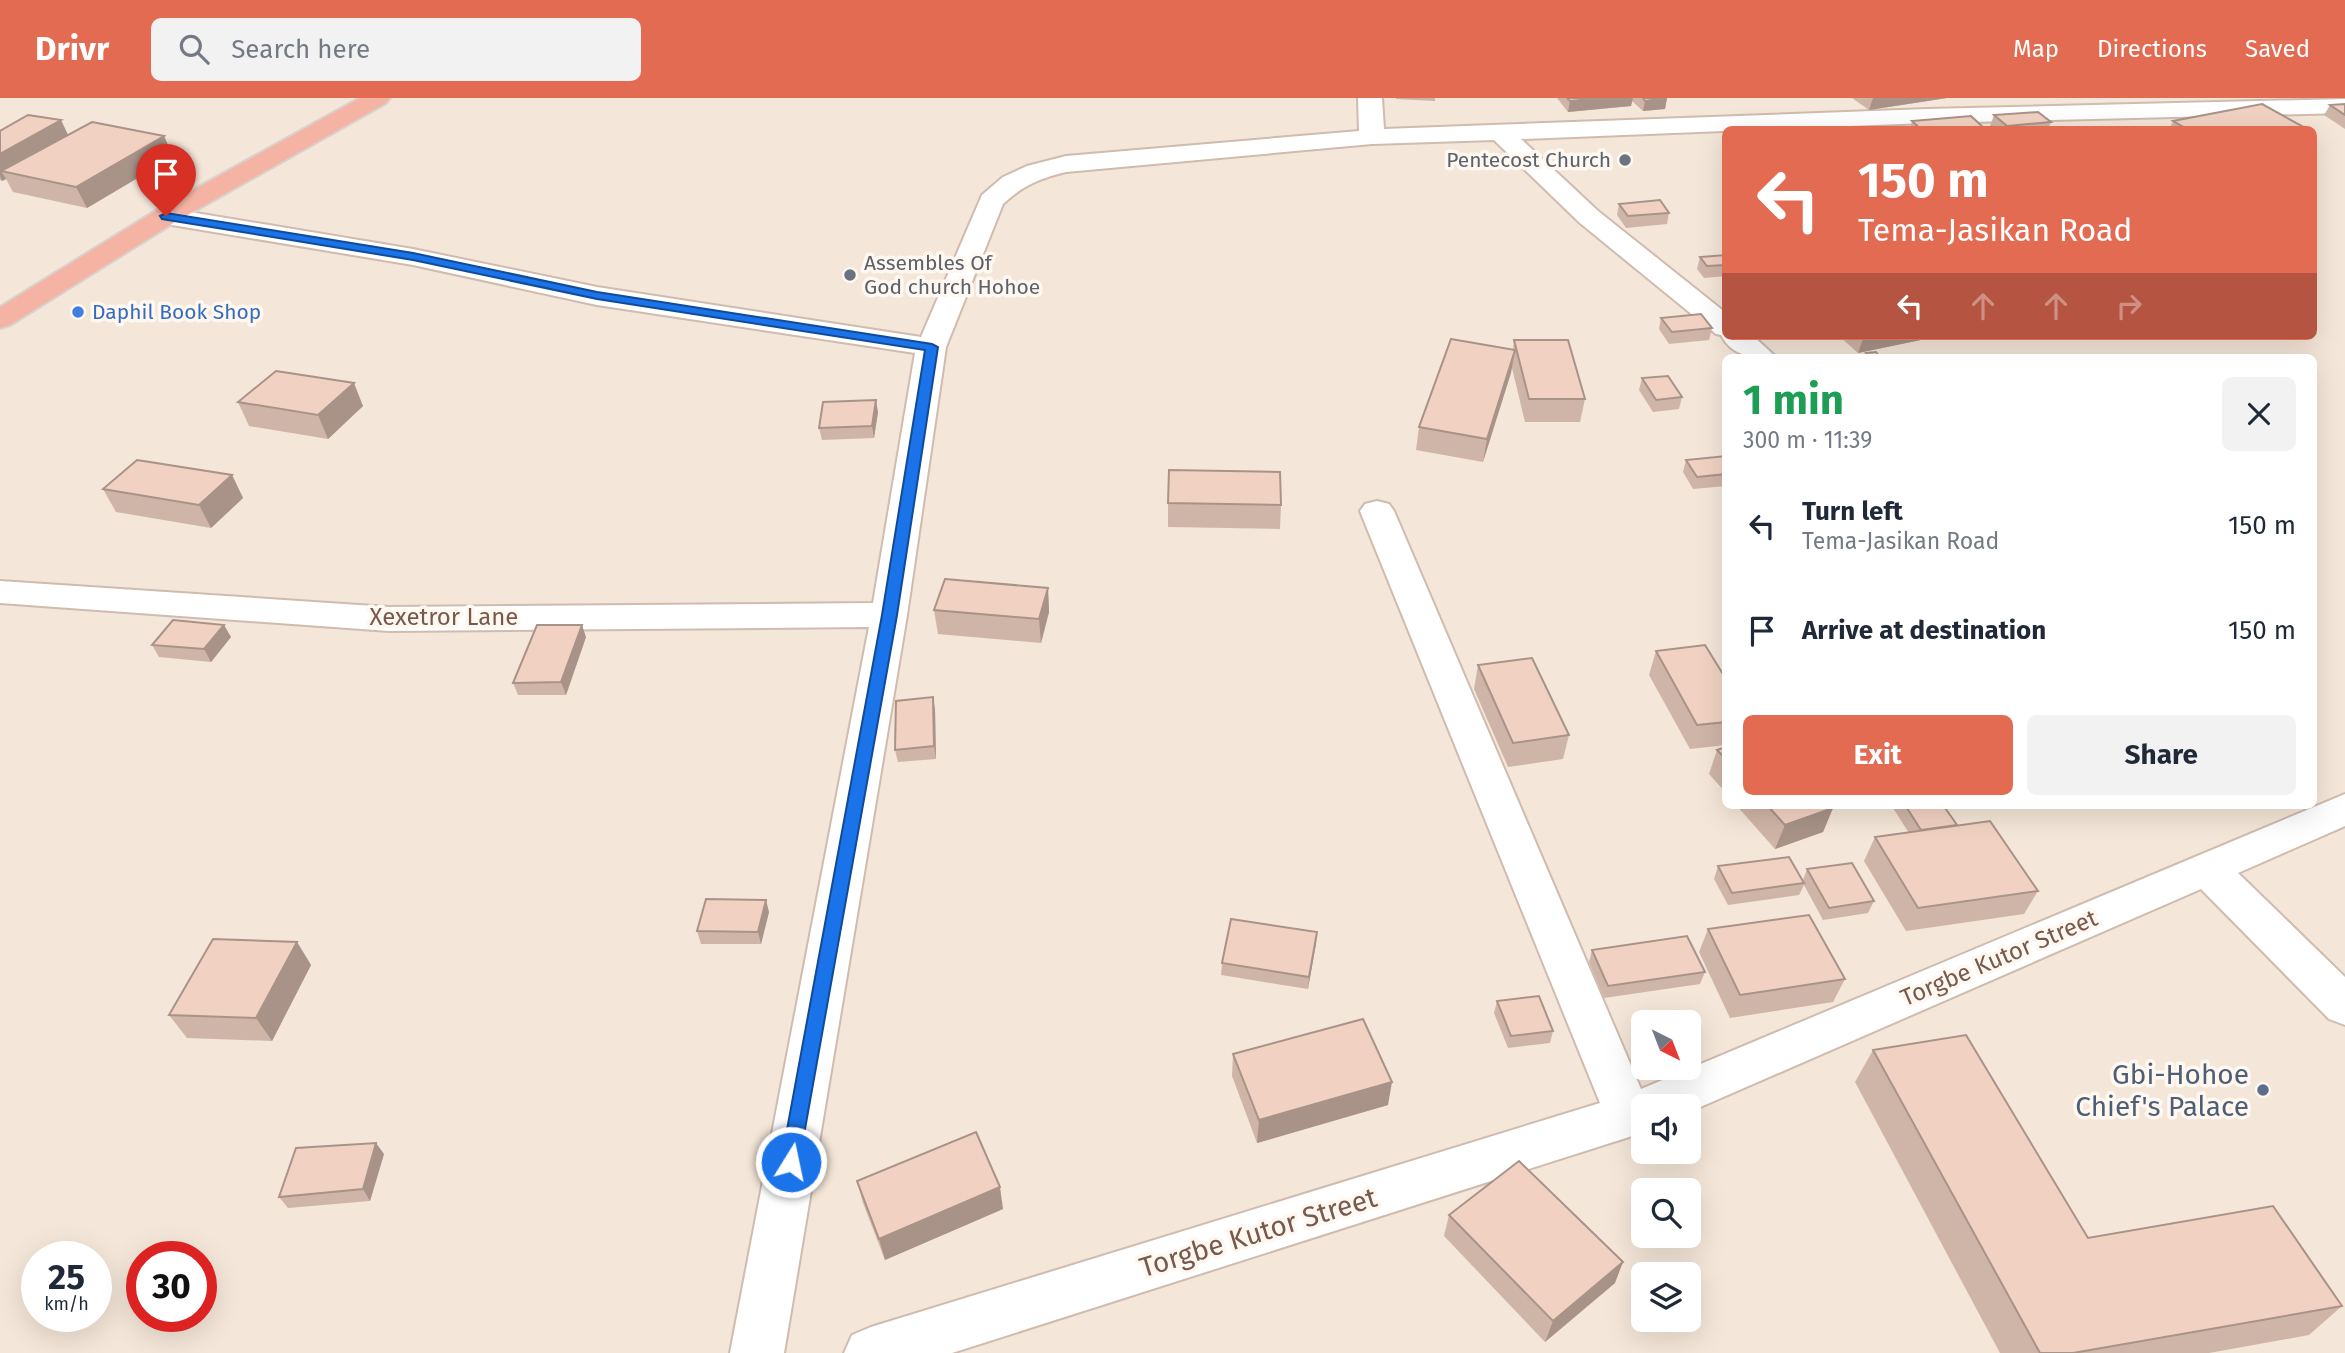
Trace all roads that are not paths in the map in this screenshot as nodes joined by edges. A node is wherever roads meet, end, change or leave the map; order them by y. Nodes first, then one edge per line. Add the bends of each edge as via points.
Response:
1 (378, 98) edge
2 (1370, 98) edge
3 (2345, 106) edge
4 (1499, 131) junction
5 (1372, 137) junction
6 (166, 216) junction
7 (0, 318) edge
8 (1722, 325) edge
9 (1740, 340) edge
10 (932, 347) junction
11 (1757, 354) edge
12 (1377, 511) dead end
13 (0, 592) edge
14 (889, 615) junction
15 (2325, 811) edge
16 (2208, 869) junction
17 (2345, 1006) edge
18 (1634, 1094) edge
19 (1682, 1094) edge
20 (1631, 1114) edge
21 (757, 1353) edge
22 (871, 1353) edge

1 - 6 highway
2 - 5 street
3 - 4 street
4 - 5 street
4 - 8 street via 1589,217
5 - 10 street via 1066,164 1012,182 991,201
6 - 7 highway
6 - 10 street via 413,257 597,296
9 - 11 street
10 - 14 street
12 - 18 street
13 - 14 street, Xexetror Lane via 389,619
14 - 21 street
15 - 16 street, Torgbe Kutor Street
16 - 17 street
16 - 19 street, Torgbe Kutor Street
20 - 22 street, Torgbe Kutor Street

